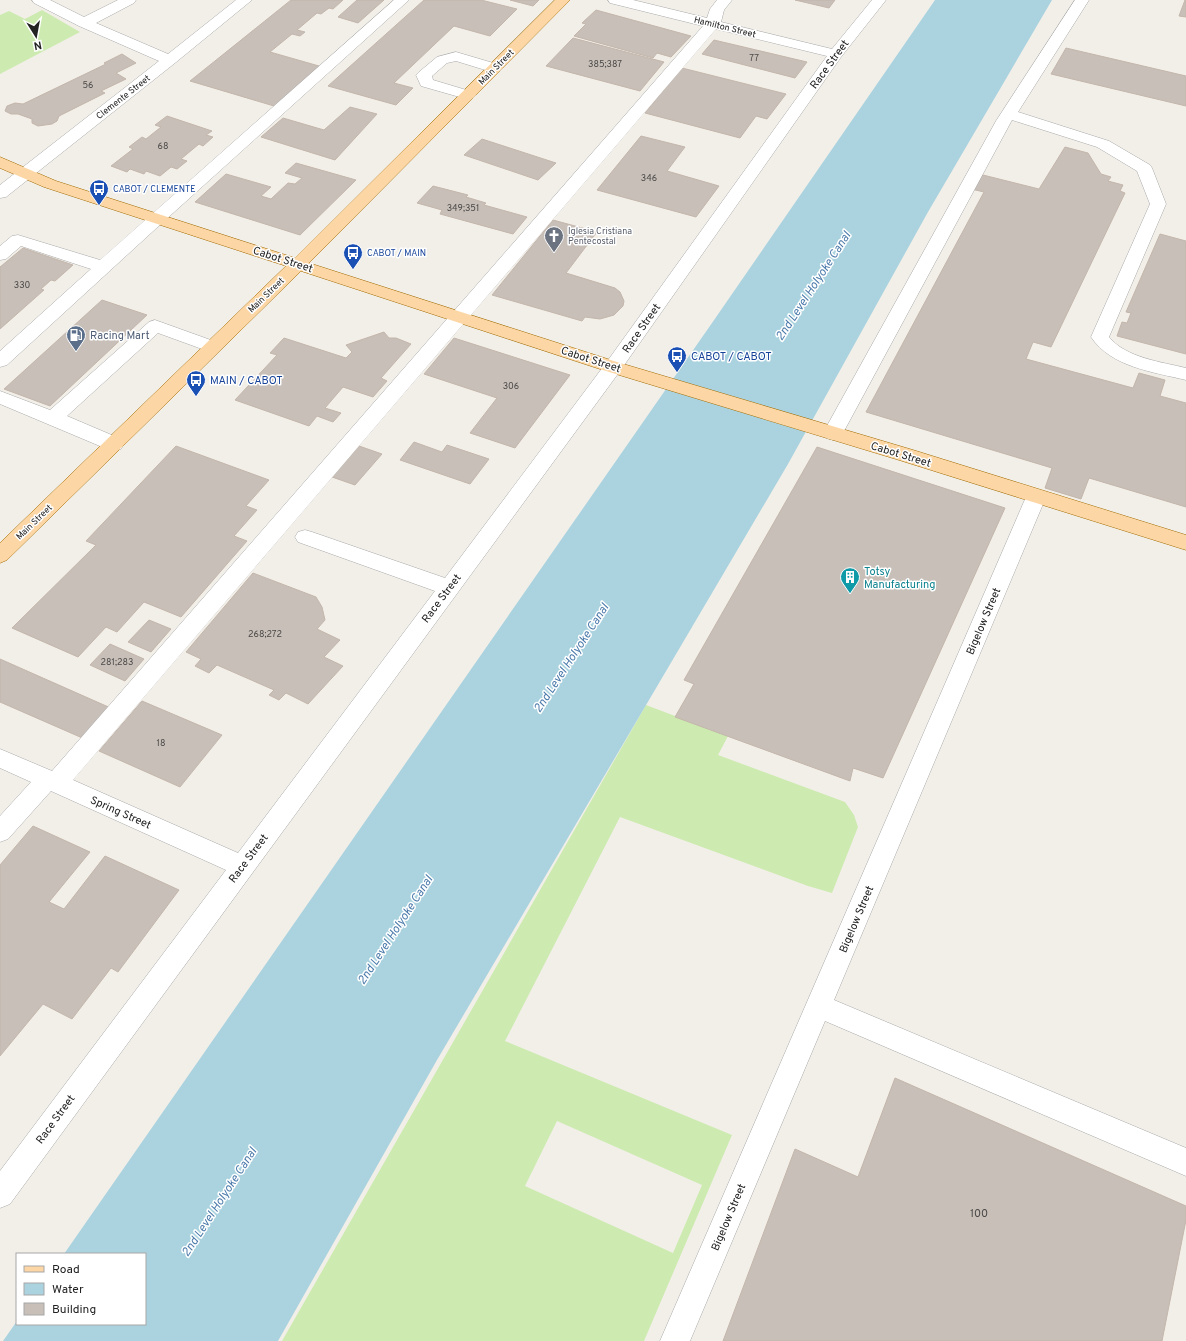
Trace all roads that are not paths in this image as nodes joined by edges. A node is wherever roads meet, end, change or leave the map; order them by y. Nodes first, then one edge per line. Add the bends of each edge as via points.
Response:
1 (39, 0) edge
2 (129, 0) edge
3 (402, 0) edge
4 (563, 0) edge
5 (615, 0) edge
6 (725, 0) edge
7 (879, 0) edge
8 (1082, 0) edge
9 (235, 2) edge
10 (84, 23) junction
11 (712, 24) junction
12 (836, 54) junction
13 (170, 60) junction
14 (495, 68) junction
15 (468, 94) junction
16 (1009, 114) junction
17 (0, 162) edge
18 (25, 173) junction
19 (0, 194) edge
20 (156, 218) junction
21 (0, 255) edge
22 (298, 264) junction
23 (103, 267) junction
24 (459, 316) junction
25 (213, 347) junction
26 (0, 361) edge
27 (621, 369) junction
28 (1186, 374) edge
29 (0, 397) edge
30 (53, 418) junction
31 (828, 431) junction
32 (114, 444) junction
33 (1036, 497) junction
34 (305, 537) dead end
35 (1186, 543) edge
36 (0, 555) edge
37 (449, 588) junction
38 (0, 758) edge
39 (52, 781) junction
40 (0, 832) edge
41 (242, 866) junction
42 (818, 1006) junction
43 (1186, 1162) edge
44 (0, 1194) edge
45 (675, 1341) edge

1 - 10 street
2 - 10 street
3 - 20 street
4 - 14 main road, Main Street
5 - 11 street, Hamilton Street
6 - 11 street via 717,9
7 - 12 street, Race Street
8 - 16 street
9 - 13 street, Clemente Street
10 - 13 street
11 - 12 street, Hamilton Street
11 - 24 street
12 - 27 street, Race Street
13 - 18 street, Clemente Street
14 - 15 main road, Main Street
14 - 15 street via 456,56 442,60 424,75 426,83
15 - 22 main road, Main Street
16 - 28 street via 1103,144 1144,168 1158,204 1100,337 1110,349 1135,360
16 - 31 street
17 - 18 main road, Cabot Street
18 - 19 street, Clemente Street
18 - 20 main road, Cabot Street via 50,184
20 - 22 main road, Cabot Street
20 - 23 street
21 - 23 street via 18,240
22 - 24 main road, Cabot Street
22 - 25 main road, Main Street
23 - 26 street
24 - 27 main road, Cabot Street
24 - 39 street
25 - 30 street via 155,326
25 - 32 main road, Main Street
27 - 31 main road, Cabot Street
27 - 37 street, Race Street
29 - 30 street
30 - 32 street
31 - 33 main road, Cabot Street
32 - 36 main road, Main Street
33 - 35 main road, Cabot Street
33 - 42 street, Bigelow Street
34 - 37 street
37 - 41 street, Race Street
38 - 39 street, Spring Street
39 - 40 street
39 - 41 street, Spring Street
41 - 44 street, Race Street
42 - 43 street
42 - 45 street, Bigelow Street

